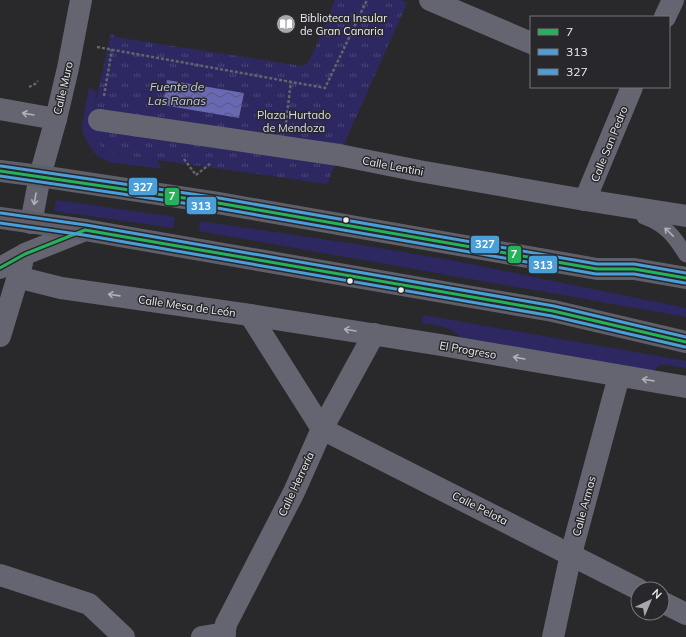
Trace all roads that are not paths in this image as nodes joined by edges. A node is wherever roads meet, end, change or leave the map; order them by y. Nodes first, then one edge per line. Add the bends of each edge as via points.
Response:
1 (81, 0) edge
2 (430, 0) edge
3 (673, 0) edge
4 (665, 16) edge
5 (530, 43) edge
6 (632, 88) edge
7 (0, 109) edge
8 (56, 118) junction
9 (99, 120) road end
10 (0, 171) edge
11 (40, 176) junction
12 (585, 200) junction
13 (686, 216) edge
14 (644, 217) dead end
15 (0, 218) edge
16 (31, 223) junction
17 (85, 230) junction
18 (686, 255) edge
19 (8, 272) edge
20 (686, 278) edge
21 (250, 315) junction
22 (374, 334) junction
23 (0, 336) edge
24 (686, 342) edge
25 (619, 376) junction
26 (686, 387) edge
27 (322, 429) junction
28 (571, 554) junction
29 (0, 575) edge
30 (630, 585) edge
31 (670, 606) edge
32 (686, 614) edge
33 (228, 636) edge
34 (124, 637) edge
35 (202, 637) edge
36 (553, 637) edge

1 - 8 street, Calle Muro
2 - 5 street
3 - 4 street
6 - 12 street, Calle San Pedro
8 -> 7 street
8 - 11 street, Calle Muro
9 - 12 street, Calle Lentini via 339,155
10 - 11 main road
11 -> 16 street, Calle Muro
11 - 20 main road via 218,203 597,269 634,269
12 - 13 street, Calle Lentini
18 -> 14 lane via 666,229 656,221
15 - 16 main road
16 - 17 main road
17 - 19 street via 25,254
17 - 24 main road via 553,311
21 -> 19 street, Calle Mesa de León via 61,288
19 - 23 street
22 -> 21 street, El Progreso
21 - 27 street, Calle Mesa de León
25 -> 22 street, El Progreso
22 - 27 street, Calle Herrería
26 -> 25 street, El Progreso
25 - 28 street, Calle Armas
27 - 28 street, Calle Pelota
27 - 33 street, Calle Herrería via 294,492 226,624
28 - 30 street, Calle Pelota
28 - 36 street, Calle Armas
29 - 34 street via 89,604
31 - 32 street
33 - 35 street

